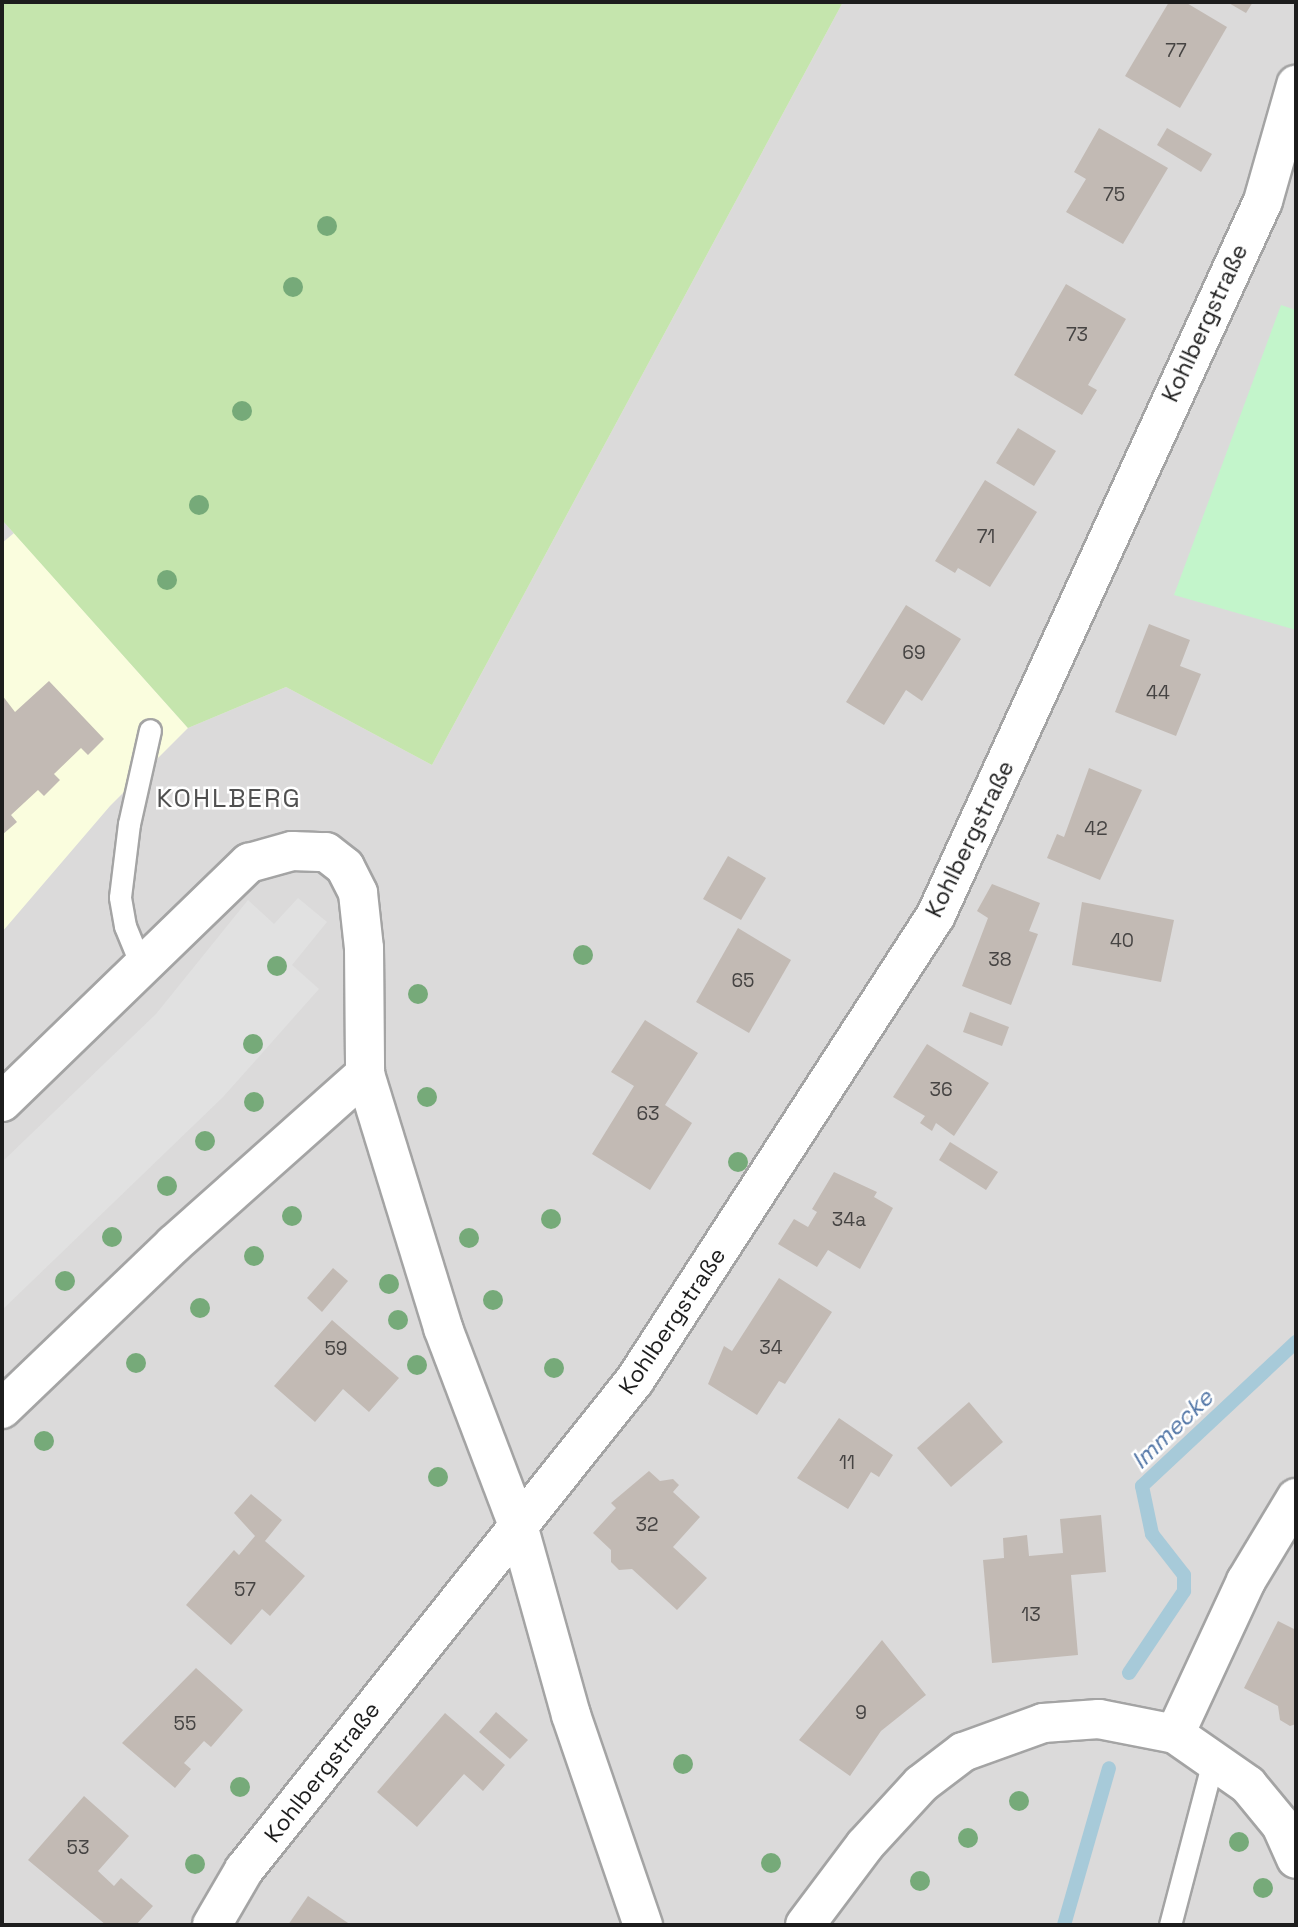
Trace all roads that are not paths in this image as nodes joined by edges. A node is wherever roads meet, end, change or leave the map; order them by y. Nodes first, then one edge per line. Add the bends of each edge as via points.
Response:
1 (1296, 85) edge
2 (150, 730) dead end
3 (141, 965) junction
4 (365, 1074) junction
5 (2, 1102) edge
6 (2, 1409) edge
7 (1296, 1498) edge
8 (518, 1525) junction
9 (1175, 1734) junction
10 (1214, 1757) junction
11 (1296, 1859) edge
12 (212, 1925) edge
13 (643, 1925) edge
14 (805, 1925) edge
15 (1170, 1925) edge

1 - 8 street, Kohlbergstraße via 1263,201 936,915 635,1380
2 - 3 lane via 129,824 120,897 125,926
3 - 4 street via 249,863 292,851 326,852 345,867 358,893 364,948
3 - 5 street
4 - 6 street via 174,1244
4 - 8 street via 443,1328
7 - 9 street via 1246,1581
8 - 12 street, Kohlbergstraße via 244,1870
8 - 13 street via 571,1715
9 - 10 street
9 - 14 street via 1099,1719 1043,1723 962,1752 921,1784 883,1825
10 - 11 street via 1248,1785 1281,1825
10 - 15 lane

